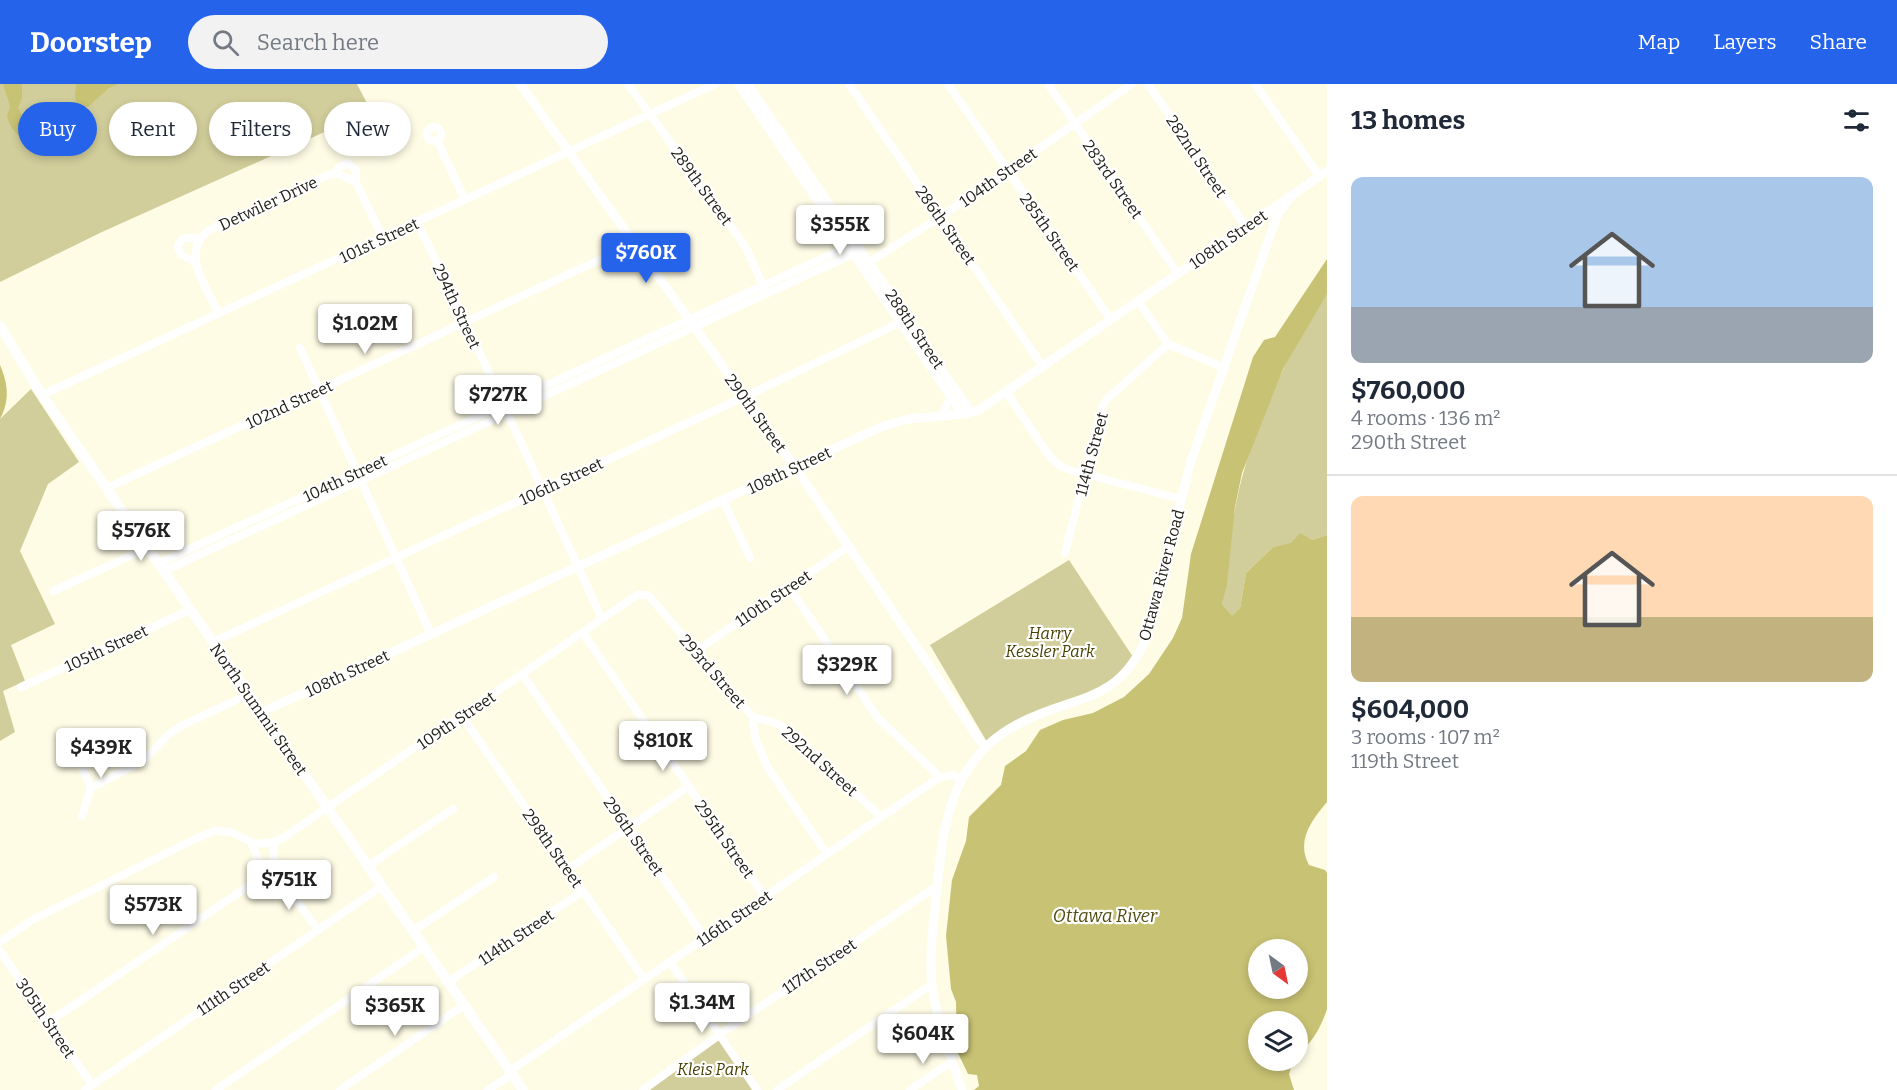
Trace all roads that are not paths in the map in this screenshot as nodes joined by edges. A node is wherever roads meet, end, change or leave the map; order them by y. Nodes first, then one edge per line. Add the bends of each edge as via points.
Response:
1 (520, 84) edge
2 (628, 84) edge
3 (715, 84) edge
4 (738, 84) edge
5 (748, 84) edge
6 (849, 84) edge
7 (948, 84) edge
8 (1048, 84) edge
9 (1132, 84) edge
10 (1148, 84) edge
11 (1255, 84) edge
12 (650, 114) junction
13 (1074, 123) junction
14 (776, 132) junction
15 (437, 140) dead end
16 (568, 152) junction
17 (1007, 170) junction
18 (336, 174) junction
19 (1323, 174) edge
20 (356, 182) junction
21 (465, 200) junction
22 (940, 216) junction
23 (1271, 218) junction
24 (417, 222) junction
25 (1246, 227) junction
26 (383, 238) junction
27 (197, 242) junction
28 (634, 244) junction
29 (852, 247) junction
30 (866, 264) junction
31 (196, 265) junction
32 (1178, 274) junction
33 (763, 285) junction
34 (767, 294) junction
35 (1138, 301) junction
36 (219, 314) junction
37 (1111, 320) junction
38 (904, 321) junction
39 (466, 323) junction
40 (691, 323) junction
41 (0, 326) edge
42 (1168, 344) junction
43 (300, 348) dead end
44 (1043, 367) junction
45 (1226, 368) junction
46 (319, 390) junction
47 (1006, 392) junction
48 (42, 395) junction
49 (744, 397) junction
50 (950, 397) junction
51 (504, 409) junction
52 (967, 413) junction
53 (942, 416) junction
54 (431, 438) junction
55 (435, 446) junction
56 (795, 467) junction
57 (357, 472) junction
58 (1086, 474) junction
59 (360, 481) junction
60 (107, 488) junction
61 (543, 490) junction
62 (1181, 499) junction
63 (723, 500) junction
64 (261, 522) junction
65 (849, 546) junction
66 (148, 548) junction
67 (1065, 553) dead end
68 (396, 557) junction
69 (750, 558) dead end
70 (162, 567) junction
71 (578, 567) junction
72 (789, 587) junction
73 (53, 591) dead end
74 (637, 595) joint
75 (190, 610) junction
76 (602, 619) junction
77 (583, 633) junction
78 (431, 634) junction
79 (213, 642) junction
80 (696, 651) junction
81 (522, 674) junction
82 (21, 687) dead end
83 (249, 694) junction
84 (262, 712) junction
85 (462, 716) junction
86 (753, 717) junction
87 (72, 744) dead end
88 (985, 748) junction
89 (940, 777) junction
90 (961, 779) junction
91 (688, 786) junction
92 (91, 788) junction
93 (328, 807) junction
94 (453, 809) dead end
95 (82, 816) dead end
96 (881, 817) junction
97 (628, 828) junction
98 (251, 842) junction
99 (274, 842) junction
100 (827, 854) junction
101 (368, 866) junction
102 (568, 869) junction
103 (494, 877) dead end
104 (280, 878) junction
105 (257, 880) junction
106 (382, 886) junction
107 (937, 886) junction
108 (583, 891) junction
109 (765, 897) junction
110 (318, 930) junction
111 (413, 931) junction
112 (705, 938) junction
113 (0, 942) edge
114 (424, 947) junction
115 (0, 951) edge
116 (670, 962) junction
117 (644, 980) junction
118 (448, 982) junction
119 (932, 984) junction
120 (464, 1005) junction
121 (49, 1022) junction
122 (719, 1035) junction
123 (952, 1061) junction
124 (511, 1072) junction
125 (88, 1088) edge
126 (216, 1090) edge
127 (340, 1090) edge
128 (488, 1090) edge
129 (523, 1090) edge
130 (643, 1090) edge
131 (758, 1090) edge
132 (777, 1090) edge
133 (909, 1090) edge
134 (962, 1090) edge

1 - 16 street, 290th Street
2 - 12 street, 289th Street
3 - 12 street, 101st Street
4 - 14 street, 288th Street
5 - 14 street, 288th Street
6 - 22 street, 286th Street
7 - 17 street, 285th Street
8 - 13 street, 283rd Street
9 - 13 street, 104th Street
10 - 25 street, 282nd Street
11 - 19 street
12 - 16 street, 101st Street
12 - 33 street, 289th Street via 740,239
13 - 17 street, 104th Street
13 - 32 street, 283rd Street
14 - 29 street, 288th Street
15 - 21 street
16 - 21 street, 101st Street
16 - 28 street, 290th Street
17 - 22 street, 104th Street
17 - 37 street, 285th Street
18 - 20 street, Detwiler Drive
18 - 20 street via 338,168 347,164 356,170
18 - 27 street, Detwiler Drive via 209,230
19 - 23 street, Ottawa River Road via 1291,196
20 - 26 street
21 - 24 street, 101st Street
22 - 30 street, 104th Street
22 - 44 street, 286th Street
23 - 25 street, 108th Street
23 - 45 street, Ottawa River Road
24 - 26 street, 101st Street
24 - 39 street, 294th Street
25 - 32 street, 108th Street
26 - 36 street, 101st Street
27 - 31 street
27 - 31 street, Detwiler Drive via 186,237 178,247 181,255
28 - 39 street, 102nd Street
28 - 40 street, 290th Street
29 - 30 street, 288th Street
29 - 33 street, 104th Street
29 - 34 street, 104th Street
30 - 38 street, 288th Street
31 - 36 street
32 - 35 street, 108th Street
33 - 34 street, 289th Street
33 - 40 street, 104th Street
34 - 40 street, 104th Street
35 - 37 street, 108th Street
35 - 42 street
36 - 48 street, 101st Street
37 - 44 street, 108th Street
38 - 49 street, 106th Street
38 - 50 street, 288th Street
38 - 52 street, 288th Street
39 - 46 street, 102nd Street
39 - 51 street, 294th Street
40 - 49 street, 290th Street
40 - 51 street, 104th Street
41 - 48 main road, North Summit Street
42 - 45 street
42 - 58 street, 114th Street via 1107,399
43 - 46 street
44 - 47 street, 108th Street
45 - 62 street, Ottawa River Road via 1197,443
46 - 57 street
46 - 60 street, 102nd Street
47 - 52 street, 108th Street via 979,410
47 - 58 street via 1050,457 1069,470
48 - 60 main road, North Summit Street
49 - 56 street, 290th Street
49 - 61 street, 106th Street
50 - 52 street, 288th Street
50 - 53 street
51 - 54 street, 104th Street
51 - 55 street, 104th Street
51 - 61 street, 294th Street
52 - 53 street, 108th Street
53 - 56 street, 108th Street via 898,421
54 - 55 street
54 - 57 street, 104th Street
55 - 59 street, 104th Street
56 - 63 street, 108th Street
56 - 65 street, 290th Street
57 - 59 street
57 - 64 street, 104th Street
58 - 62 street
58 - 67 street, 114th Street
59 - 64 street, 104th Street
59 - 68 street
60 - 66 main road, North Summit Street
61 - 68 street, 106th Street
61 - 71 street, 294th Street
62 - 88 street, Ottawa River Road via 1144,641 1127,672 1098,693 1015,725
63 - 69 street
63 - 71 street, 108th Street
64 - 70 street, 104th Street
65 - 72 street, 110th Street
65 - 88 street, 290th Street
66 - 70 main road, North Summit Street
66 - 73 street
68 - 78 street
68 - 79 street, 106th Street
70 - 75 main road, North Summit Street
71 - 76 street, 294th Street
71 - 78 street, 108th Street
72 - 80 street, 110th Street
72 - 89 street via 873,711
74 - 76 street, 109th Street
74 - 80 street, 293rd Street via 648,596
75 - 79 main road, North Summit Street
75 - 82 street, 105th Street
76 - 77 street, 109th Street
77 - 81 street, 109th Street
77 - 91 street, 295th Street
78 - 84 street, 108th Street
79 - 83 main road, North Summit Street
80 - 86 street, 293rd Street
81 - 85 street, 109th Street
81 - 97 street, 296th Street
83 - 84 main road, North Summit Street
83 - 92 street via 181,726 144,760
84 - 93 main road, North Summit Street
85 - 93 street, 109th Street
85 - 102 street, 298th Street
86 - 96 street, 292nd Street via 776,723 793,734
86 - 100 street, 293rd Street via 755,738 768,768
87 - 92 street
88 - 90 street, Ottawa River Road
89 - 90 street
89 - 96 street, 116th Street
90 - 107 street, Ottawa River Road via 946,817
91 - 97 street
91 - 109 street, 295th Street
92 - 95 street
93 - 99 street, 109th Street
93 - 101 main road, North Summit Street
94 - 101 street
96 - 100 street, 116th Street
97 - 102 street
97 - 112 street, 296th Street
98 - 99 street
98 - 105 street via 258,859
98 - 113 street via 231,832 214,831 32,920
99 - 104 street via 273,856
100 - 109 street, 116th Street
101 - 106 main road, North Summit Street
102 - 108 street, 298th Street
103 - 111 street
104 - 105 street
104 - 110 street
105 - 121 street
106 - 110 street, 111th Street
106 - 111 main road, North Summit Street
107 - 119 street, Ottawa River Road
107 - 122 street, 117th Street
108 - 117 street, 298th Street
108 - 118 street, 114th Street
109 - 112 street, 116th Street
110 - 125 street, 111th Street
111 - 114 main road, North Summit Street
112 - 116 street, 116th Street
114 - 118 main road, North Summit Street
114 - 126 street
115 - 121 street, 305th Street
116 - 117 street, 116th Street
116 - 122 street
117 - 124 street, 116th Street
118 - 120 main road, North Summit Street
119 - 123 street, Ottawa River Road
119 - 132 street
120 - 124 main road, North Summit Street
120 - 127 street
121 - 125 street, 305th Street
122 - 130 street, 117th Street
122 - 131 street
123 - 133 street
123 - 134 street, Ottawa River Road
124 - 128 street, 116th Street
124 - 129 main road, North Summit Street

